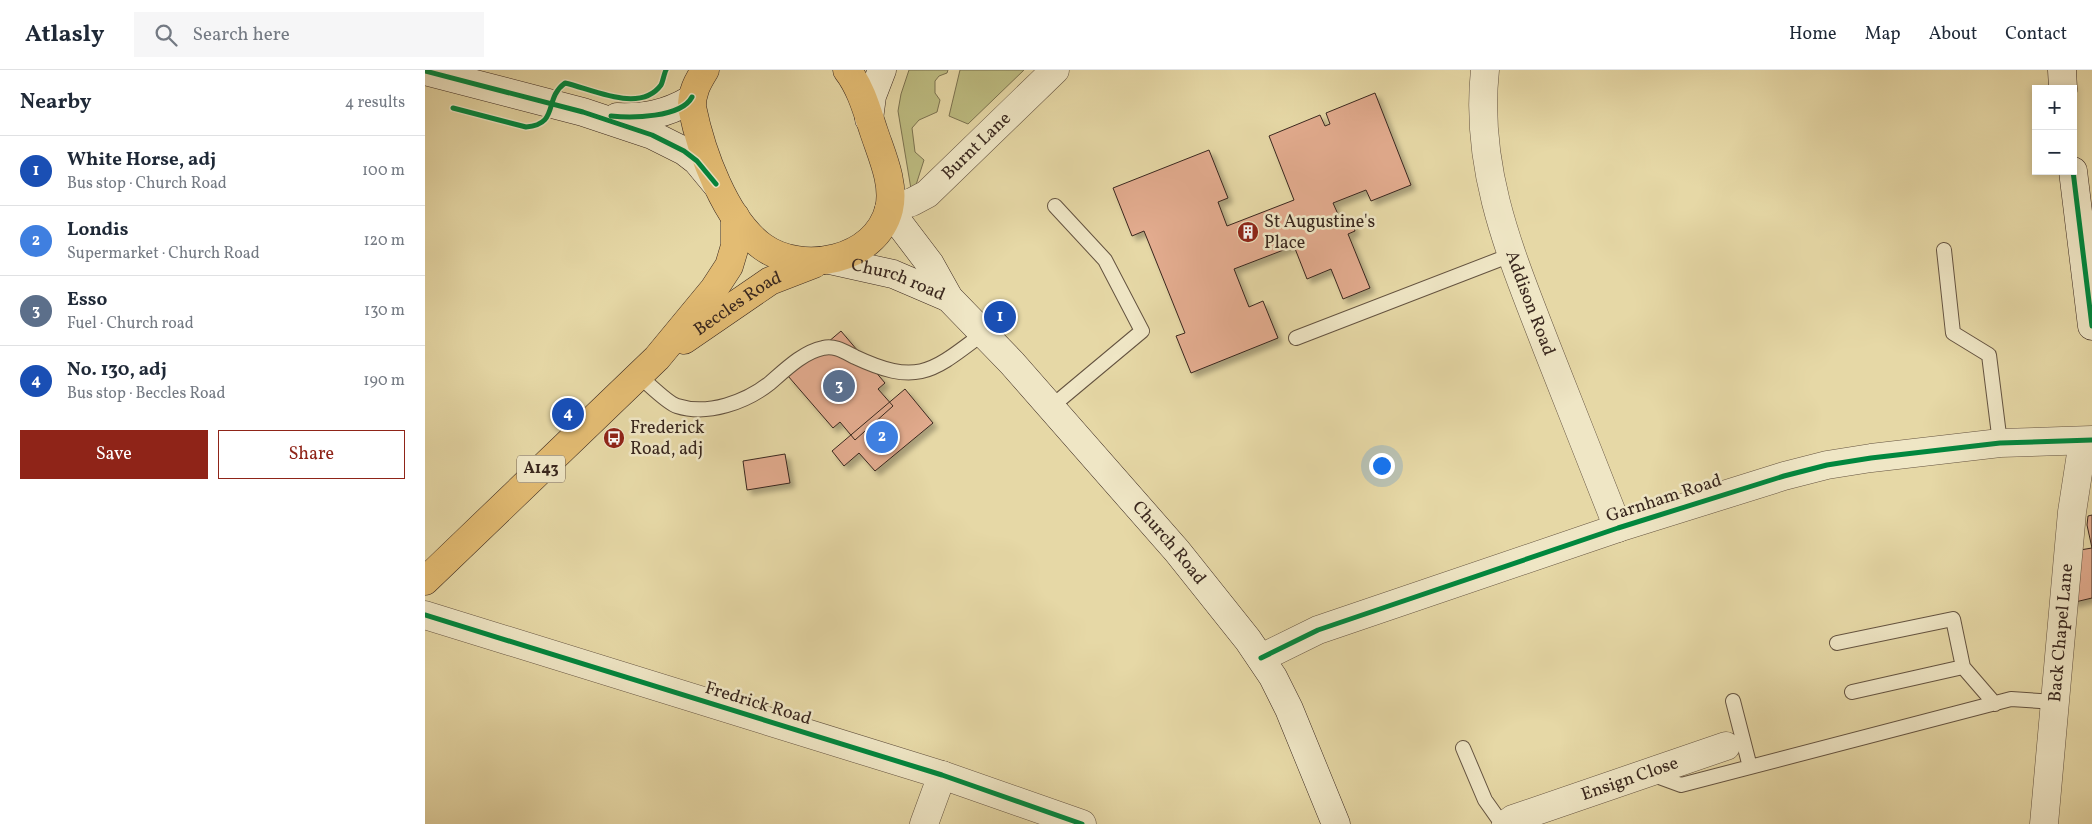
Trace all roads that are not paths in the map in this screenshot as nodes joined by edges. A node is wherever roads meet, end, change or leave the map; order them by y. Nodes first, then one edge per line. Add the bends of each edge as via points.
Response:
1 (847, 70) edge
2 (881, 70) edge
3 (1055, 70) edge
4 (1485, 70) edge
5 (2062, 70) edge
6 (425, 71) edge
7 (697, 80) edge
8 (2063, 85) edge
9 (583, 112) junction
10 (869, 119) junction
11 (2073, 175) edge
12 (716, 184) junction
13 (1055, 206) dead end
14 (889, 209) junction
15 (735, 216) junction
16 (1944, 250) dead end
17 (1511, 254) junction
18 (828, 260) junction
19 (949, 298) junction
20 (2092, 326) edge
21 (985, 332) junction
22 (1296, 338) dead end
23 (648, 367) junction
24 (1051, 407) junction
25 (2087, 440) edge
26 (2000, 443) junction
27 (1618, 528) junction
28 (425, 581) edge
29 (425, 615) edge
30 (1837, 642) dead end
31 (1261, 658) junction
32 (1963, 667) junction
33 (1852, 692) dead end
34 (1733, 701) dead end
35 (2056, 702) junction
36 (1995, 704) junction
37 (1726, 746) dead end
38 (1463, 748) dead end
39 (1750, 767) junction
40 (1651, 774) junction
41 (942, 775) junction
42 (924, 824) edge
43 (1082, 824) edge
44 (1337, 824) edge
45 (1502, 824) edge
46 (1506, 824) edge
47 (2044, 824) edge

1 - 10 highway via 861,94
2 - 10 street via 872,96
3 - 14 street, Burnt Lane via 927,194
4 - 17 street, Addison Road via 1485,149 1498,215
5 - 8 street
6 - 9 street
7 - 9 street via 678,107 653,116 623,117
7 - 12 highway via 694,119
9 - 12 street via 669,143 697,161
10 - 14 highway via 887,171
11 - 20 street
12 - 15 highway
13 - 24 lane via 1105,260 1141,331
14 - 18 highway, Beccles Road via 881,226 868,240 852,253
14 - 19 street, Church road via 930,264
15 - 18 highway via 762,246 775,254 789,259
15 - 23 highway, Beccles Road / A143 via 735,246 729,266 714,289
16 - 26 lane via 1953,333 1989,355
17 - 22 lane
17 - 27 street, Addison Road
18 - 19 street, Church road via 893,274
18 - 23 highway, Beccles Road / A143 via 787,272 770,281
19 - 21 street, Church Road
21 - 23 lane via 940,366 910,373 877,367 835,347 825,347 815,350 767,385 724,408 676,406
21 - 24 street, Church Road
23 - 28 highway, Beccles Road / A143
24 - 31 street, Church Road via 1211,591
25 - 26 street, Garnham Road
25 - 35 street, Back Chapel Lane via 2072,512
26 - 27 street, Garnham Road via 1827,465
27 - 31 street, Garnham Road via 1318,630
29 - 41 street, Fredrick Road
30 - 32 lane via 1953,619
31 - 44 street, Church Road via 1289,709
32 - 33 lane
32 - 36 lane
34 - 39 lane
35 - 36 lane via 2011,700
35 - 47 street, Back Chapel Lane
36 - 39 lane
37 - 40 street, Ensign Close
38 - 45 lane via 1485,800
39 - 40 lane via 1681,785
40 - 46 street, Ensign Close
41 - 42 street
41 - 43 street, Fredrick Road

